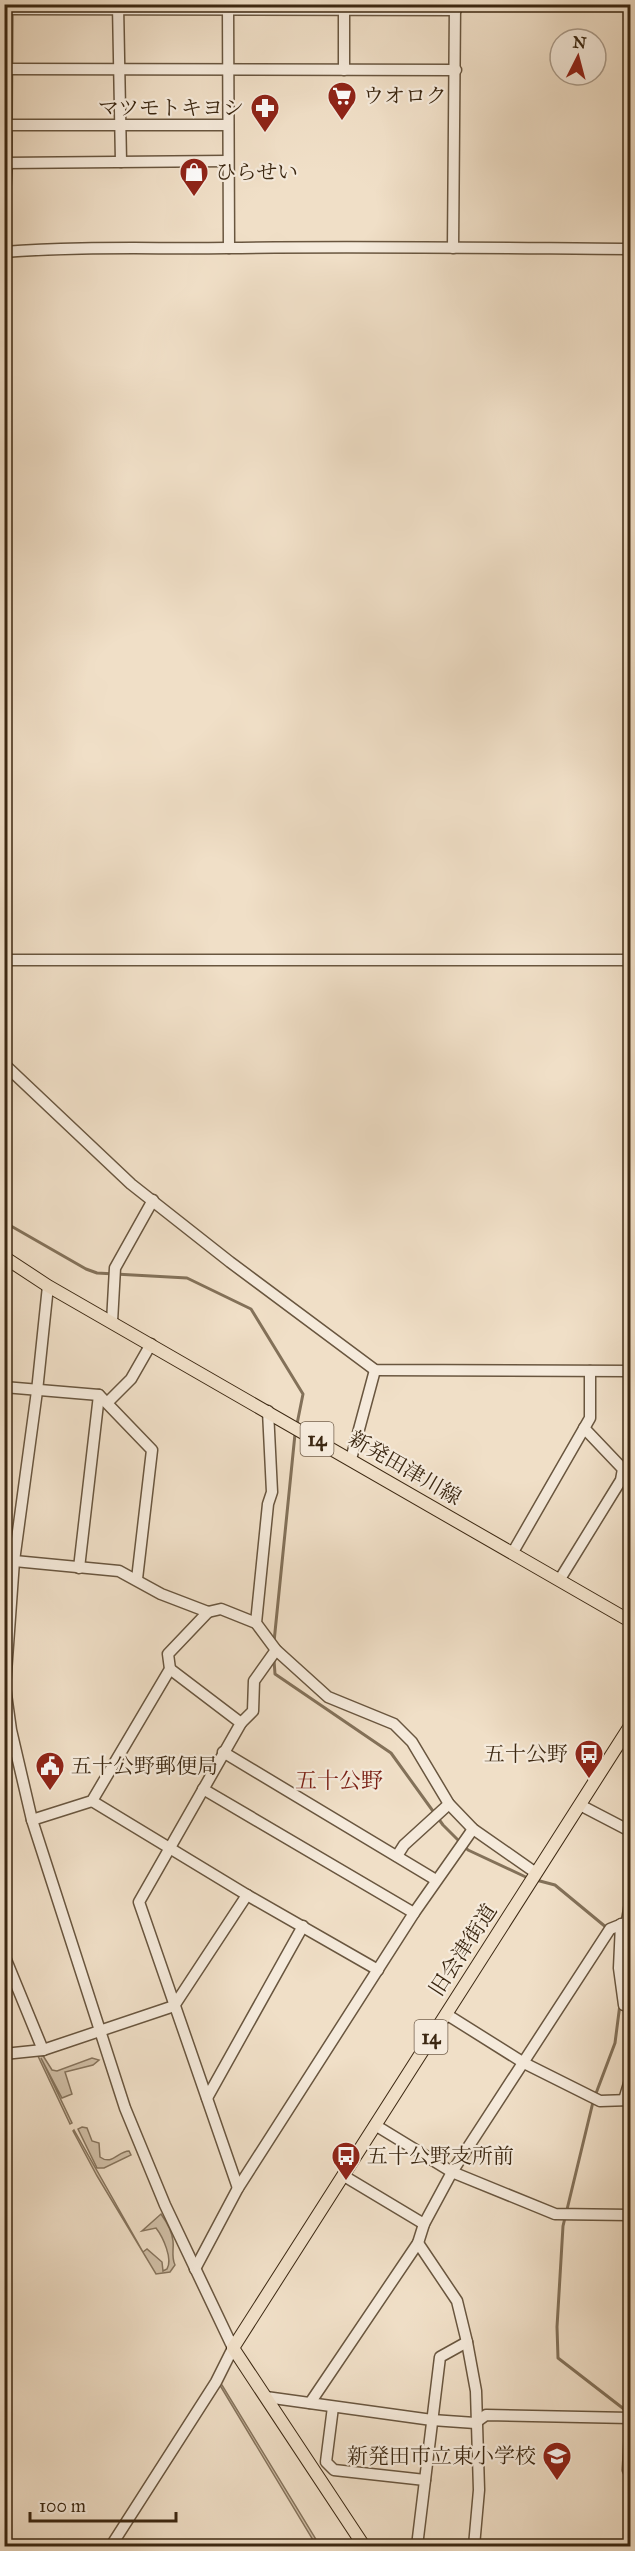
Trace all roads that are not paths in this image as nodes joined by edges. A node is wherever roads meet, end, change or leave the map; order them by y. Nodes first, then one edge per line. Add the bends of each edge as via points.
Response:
1 (118, 7) edge
2 (228, 7) edge
3 (344, 7) edge
4 (456, 7) edge
5 (4, 9) edge
6 (227, 68) junction
7 (4, 69) edge
8 (119, 70) junction
9 (344, 70) junction
10 (456, 70) junction
11 (4, 125) edge
12 (120, 125) junction
13 (228, 125) junction
14 (228, 161) junction
15 (6, 162) edge
16 (121, 162) junction
17 (4, 210) edge
18 (229, 248) junction
19 (453, 248) junction
20 (630, 249) edge
21 (4, 252) edge
22 (4, 960) edge
23 (630, 960) edge
24 (4, 1064) edge
25 (153, 1200) junction
26 (4, 1257) edge
27 (48, 1286) junction
28 (112, 1322) junction
29 (151, 1344) junction
30 (375, 1370) junction
31 (590, 1371) junction
32 (630, 1371) edge
33 (4, 1387) edge
34 (37, 1391) junction
35 (99, 1395) junction
36 (108, 1402) junction
37 (268, 1411) junction
38 (584, 1428) junction
39 (351, 1459) junction
40 (513, 1552) junction
41 (9, 1560) edge
42 (79, 1568) junction
43 (137, 1579) junction
44 (560, 1580) junction
45 (208, 1612) junction
46 (630, 1620) edge
47 (256, 1623) junction
48 (276, 1650) junction
49 (170, 1668) junction
50 (241, 1723) junction
51 (630, 1726) edge
52 (8, 1731) edge
53 (223, 1752) junction
54 (203, 1789) junction
55 (92, 1801) junction
56 (448, 1804) junction
57 (580, 1804) junction
58 (32, 1820) junction
59 (473, 1828) junction
60 (630, 1831) edge
61 (168, 1848) junction
62 (397, 1856) junction
63 (536, 1873) junction
64 (436, 1880) junction
65 (247, 1895) junction
66 (630, 1903) edge
67 (414, 1913) junction
68 (626, 1922) edge
69 (303, 1926) junction
70 (4, 1955) edge
71 (378, 1970) junction
72 (174, 2006) junction
73 (630, 2006) edge
74 (446, 2013) junction
75 (101, 2032) junction
76 (43, 2050) junction
77 (4, 2054) edge
78 (524, 2063) junction
79 (630, 2080) edge
80 (207, 2098) junction
81 (627, 2100) edge
82 (375, 2126) junction
83 (452, 2172) junction
84 (344, 2176) junction
85 (238, 2188) junction
86 (630, 2215) edge
87 (424, 2224) junction
88 (418, 2243) junction
89 (195, 2269) junction
90 (467, 2342) junction
91 (233, 2348) junction
92 (266, 2397) junction
93 (310, 2403) junction
94 (333, 2407) junction
95 (630, 2418) edge
96 (432, 2420) junction
97 (475, 2423) junction
98 (630, 2431) edge
99 (312, 2467) junction
100 (334, 2470) junction
101 (630, 2474) edge
102 (425, 2480) junction
103 (111, 2547) edge
104 (364, 2547) edge
105 (417, 2547) edge
106 (474, 2547) edge

1 - 2 street
1 - 5 street
1 - 8 street
2 - 3 street
2 - 6 street
3 - 4 street
3 - 9 street
4 - 10 street
6 - 8 street
6 - 9 street
6 - 13 street
7 - 8 street
8 - 12 street
9 - 10 street
10 - 19 street
11 - 12 street
12 - 13 street
12 - 16 street
13 - 14 street
14 - 16 street
14 - 18 street
15 - 16 street
15 - 17 street
18 - 19 street
18 - 21 street
19 - 20 street
22 - 23 street
24 - 25 street via 131,1184
25 - 28 street via 115,1268
25 - 30 street
26 - 27 main road, 新発田津川線 / 14
27 - 28 main road, 新発田津川線 / 14
27 - 34 street
28 - 29 main road, 新発田津川線 / 14
29 - 36 street via 131,1379
29 - 37 main road, 新発田津川線 / 14
30 - 31 street
30 - 39 street
31 - 32 street
31 - 38 street via 590,1418
33 - 34 street
34 - 35 street
34 - 41 street
35 - 36 street
35 - 42 street
36 - 43 street via 152,1450
37 - 39 main road, 新発田津川線 / 14
37 - 47 street via 272,1492
38 - 40 street
38 - 44 street via 622,1469 621,1480
39 - 40 main road, 新発田津川線 / 14
40 - 44 main road, 新発田津川線 / 14
41 - 42 street
41 - 52 street via 5,1687
42 - 43 street via 119,1571
43 - 45 street via 161,1594
44 - 46 main road, 新発田津川線 / 14
45 - 47 street via 221,1609
45 - 49 street via 168,1654
47 - 48 street
48 - 50 street via 254,1681 253,1711
48 - 56 street via 328,1697 394,1724 411,1742
49 - 50 street
49 - 55 street
50 - 53 street
51 - 57 main road, 旧会津街道 / 14
52 - 58 street
53 - 54 street
53 - 62 street
54 - 61 street
54 - 67 street
55 - 58 street
55 - 61 street
56 - 59 street
56 - 62 street
57 - 60 street
57 - 63 main road, 旧会津街道 / 14
58 - 75 street
59 - 63 street
59 - 64 street
61 - 65 street
61 - 72 street via 139,1902
62 - 64 street
63 - 74 main road, 旧会津街道 / 14
64 - 67 street
65 - 69 street
65 - 72 street
66 - 68 street
67 - 71 street
68 - 73 street via 619,1968 624,2005
68 - 78 street via 610,1929
69 - 71 street
69 - 80 street
70 - 76 street
71 - 85 street
72 - 75 street
72 - 80 street
74 - 78 street
74 - 82 main road, 旧会津街道 / 14
75 - 76 street
75 - 89 street via 125,2108
76 - 77 street
78 - 81 street via 600,2101
78 - 83 street
79 - 81 street
80 - 85 street
82 - 83 street
82 - 84 main road, 旧会津街道 / 14
83 - 86 street via 555,2214
83 - 87 street
84 - 87 street
84 - 91 main road, 旧会津街道 / 14
85 - 89 street
87 - 88 street
88 - 90 street via 457,2301
88 - 93 street
89 - 91 street
90 - 96 street via 440,2357
90 - 97 street via 476,2391
91 - 92 main road
91 - 103 street via 216,2382
92 - 93 street
92 - 99 main road
93 - 94 street
94 - 96 street
94 - 100 street via 327,2462
95 - 97 street via 486,2415
96 - 97 street
96 - 102 street
97 - 106 street via 479,2490
98 - 101 street
99 - 100 street
99 - 104 main road
100 - 102 street
102 - 105 street

